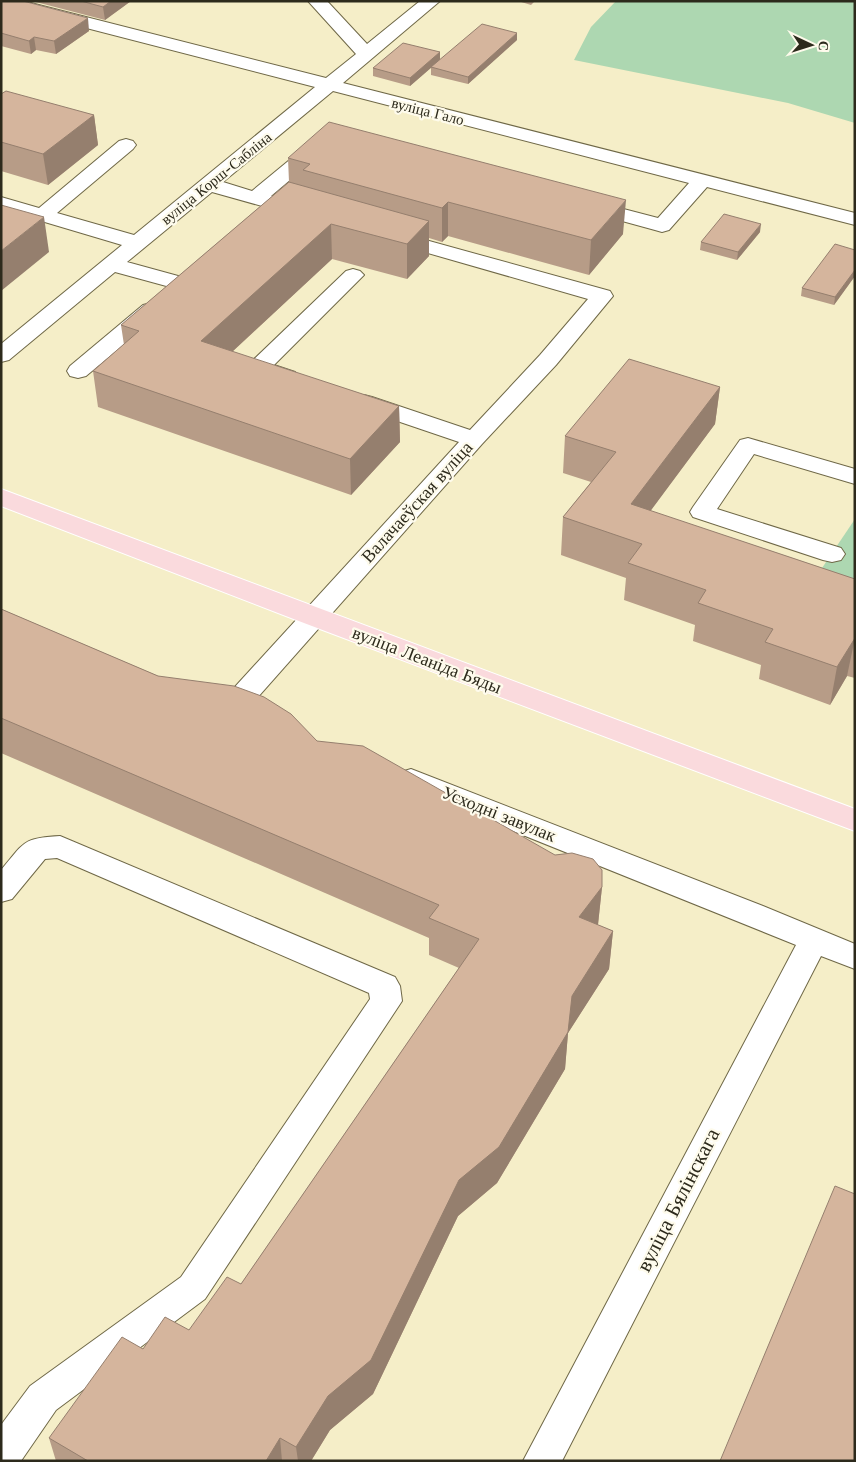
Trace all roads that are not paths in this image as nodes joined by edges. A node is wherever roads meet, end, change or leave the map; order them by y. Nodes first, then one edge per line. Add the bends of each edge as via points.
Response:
1 (1, 1) edge
2 (317, 1) edge
3 (431, 1) edge
4 (367, 55) junction
5 (330, 86) junction
6 (327, 139) edge
7 (126, 145) dead end
8 (702, 180) junction
9 (207, 184) junction
10 (256, 198) junction
11 (568, 200) edge
12 (1, 203) edge
13 (42, 215) junction
14 (322, 217) edge
15 (855, 218) edge
16 (378, 233) edge
17 (138, 243) junction
18 (112, 264) junction
19 (352, 275) dead end
20 (1, 355) edge
21 (78, 371) dead end
22 (306, 383) edge
23 (343, 395) edge
24 (474, 438) junction
25 (855, 477) edge
26 (1, 497) edge
27 (832, 554) dead end
28 (313, 617) junction
29 (204, 698) edge
30 (232, 708) junction
31 (260, 719) edge
32 (390, 770) edge
33 (855, 820) edge
34 (1, 891) edge
35 (814, 939) junction
36 (855, 957) edge
37 (1, 1457) edge
38 (542, 1461) edge

1 - 5 street, вуліца Гало
2 - 4 street
3 - 4 street, вуліца Корш-Сабліна
4 - 5 street, вуліца Корш-Сабліна
5 - 8 street, вуліца Гало
5 - 9 street, вуліца Корш-Сабліна
6 - 10 street
7 - 13 street
8 - 11 street via 662,226
8 - 15 street, вуліца Гало
9 - 10 street
9 - 17 street, вуліца Корш-Сабліна
10 - 14 street
12 - 13 street
13 - 17 street
16 - 24 street, Валачаеўская вуліца via 602,296 548,360
17 - 18 street, вуліца Корш-Сабліна
18 - 20 street, вуліца Корш-Сабліна
18 - 21 street via 189,278
19 - 22 street via 258,367
23 - 24 street
24 - 28 street, Валачаеўская вуліца
25 - 27 street via 748,445 702,512
26 - 28 main road, вуліца Леаніда Бяды
28 - 30 street, Валачаеўская вуліца
28 - 33 main road, вуліца Леаніда Бяды
29 - 30 street
30 - 31 street
32 - 35 street, Усходні завулак
34 - 37 street via 38,848 60,847 384,986 386,1001 193,1288 43,1398
35 - 36 street, Усходні завулак
35 - 38 street, вуліца Бялінскага

